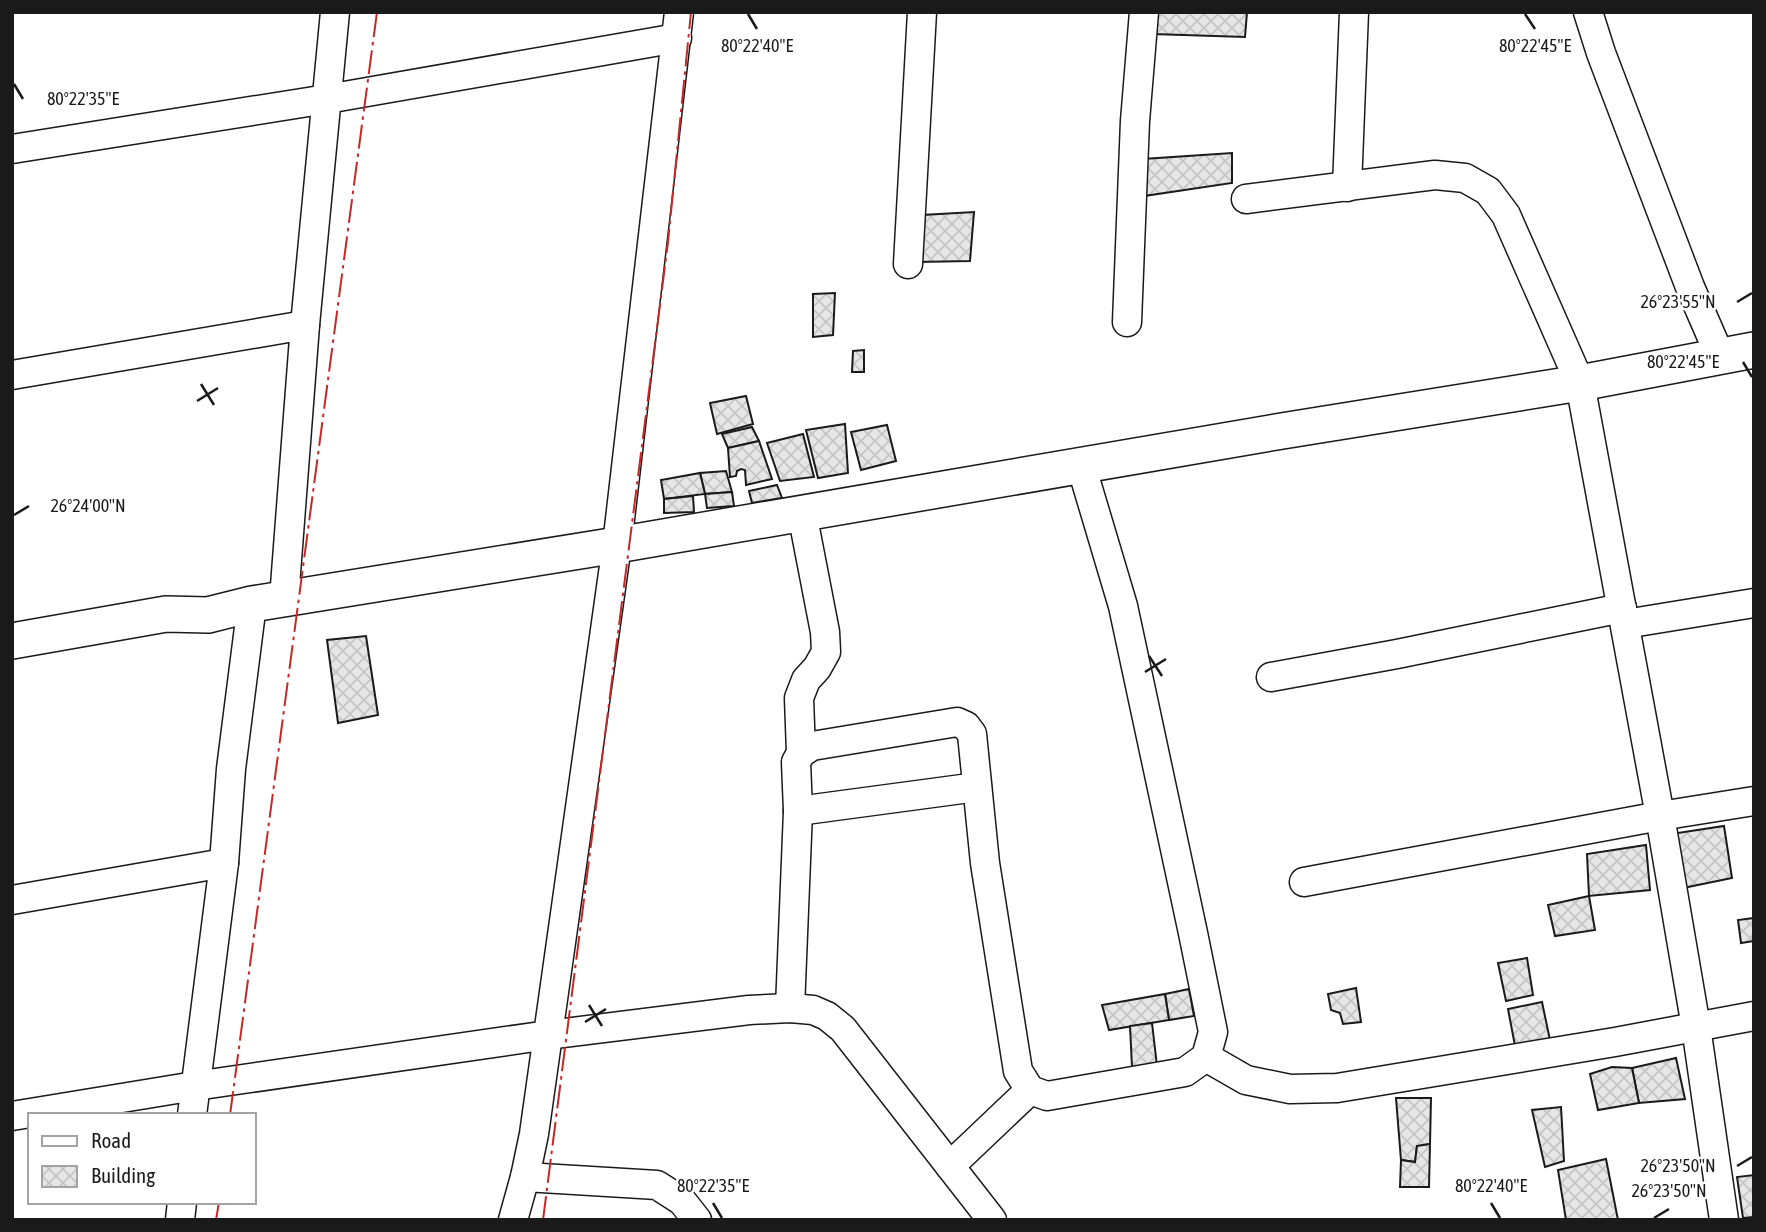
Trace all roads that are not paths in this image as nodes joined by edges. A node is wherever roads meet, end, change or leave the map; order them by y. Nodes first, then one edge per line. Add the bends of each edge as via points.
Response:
1 (335, 12) edge
2 (922, 12) edge
3 (1144, 12) edge
4 (1354, 12) edge
5 (1588, 12) edge
6 (678, 25) edge
7 (327, 99) junction
8 (12, 149) edge
9 (1347, 187) junction
10 (1245, 199) dead end
11 (908, 264) dead end
12 (1128, 322) dead end
13 (304, 325) junction
14 (1754, 350) edge
15 (1720, 356) junction
16 (12, 375) edge
17 (1580, 383) junction
18 (1081, 465) junction
19 (802, 513) junction
20 (617, 545) junction
21 (268, 602) junction
22 (1754, 603) edge
23 (208, 615) junction
24 (1623, 616) junction
25 (12, 640) edge
26 (12, 664) edge
27 (1271, 677) dead end
28 (801, 753) junction
29 (977, 787) junction
30 (1754, 801) edge
31 (797, 811) junction
32 (1660, 816) junction
33 (224, 863) junction
34 (1304, 882) dead end
35 (12, 900) edge
36 (790, 1007) junction
37 (1754, 1016) edge
38 (1696, 1027) junction
39 (548, 1035) junction
40 (1206, 1057) junction
41 (195, 1086) junction
42 (1030, 1090) junction
43 (30, 1113) edge
44 (192, 1113) edge
45 (950, 1166) junction
46 (525, 1177) junction
47 (513, 1220) edge
48 (697, 1220) edge
49 (992, 1220) edge
50 (1724, 1220) edge

1 - 7 street
2 - 11 street
3 - 12 street
4 - 9 street
5 - 15 street via 1690,288
6 - 7 street
6 - 20 street
7 - 8 street
7 - 13 street
9 - 10 street
9 - 17 street via 1435,175 1465,178 1488,191 1506,215
13 - 16 street
13 - 21 street
14 - 15 street
15 - 17 street
17 - 18 street
17 - 24 street
18 - 19 street
18 - 40 street via 1123,606 1193,933 1213,1032
19 - 20 street
19 - 28 street via 826,652 799,698
20 - 21 street
20 - 39 street
21 - 23 street
21 - 33 street via 231,769
22 - 24 street
23 - 25 street via 166,614
23 - 26 street via 180,636
24 - 27 street
24 - 32 street
28 - 29 street via 811,746 957,722 972,734
28 - 31 street via 796,762
29 - 31 street
29 - 42 street via 1018,1070
30 - 32 street
31 - 36 street
32 - 34 street
32 - 38 street
33 - 35 street
33 - 41 street
36 - 39 street
36 - 45 street via 813,1010 843,1029
37 - 38 street
38 - 40 street via 1337,1088 1290,1089 1246,1080
38 - 50 street
39 - 41 street
39 - 46 street
40 - 42 street via 1185,1072 1047,1097
41 - 43 street
41 - 44 street
42 - 45 street
45 - 49 street
46 - 47 street
46 - 48 street via 657,1185 682,1201

